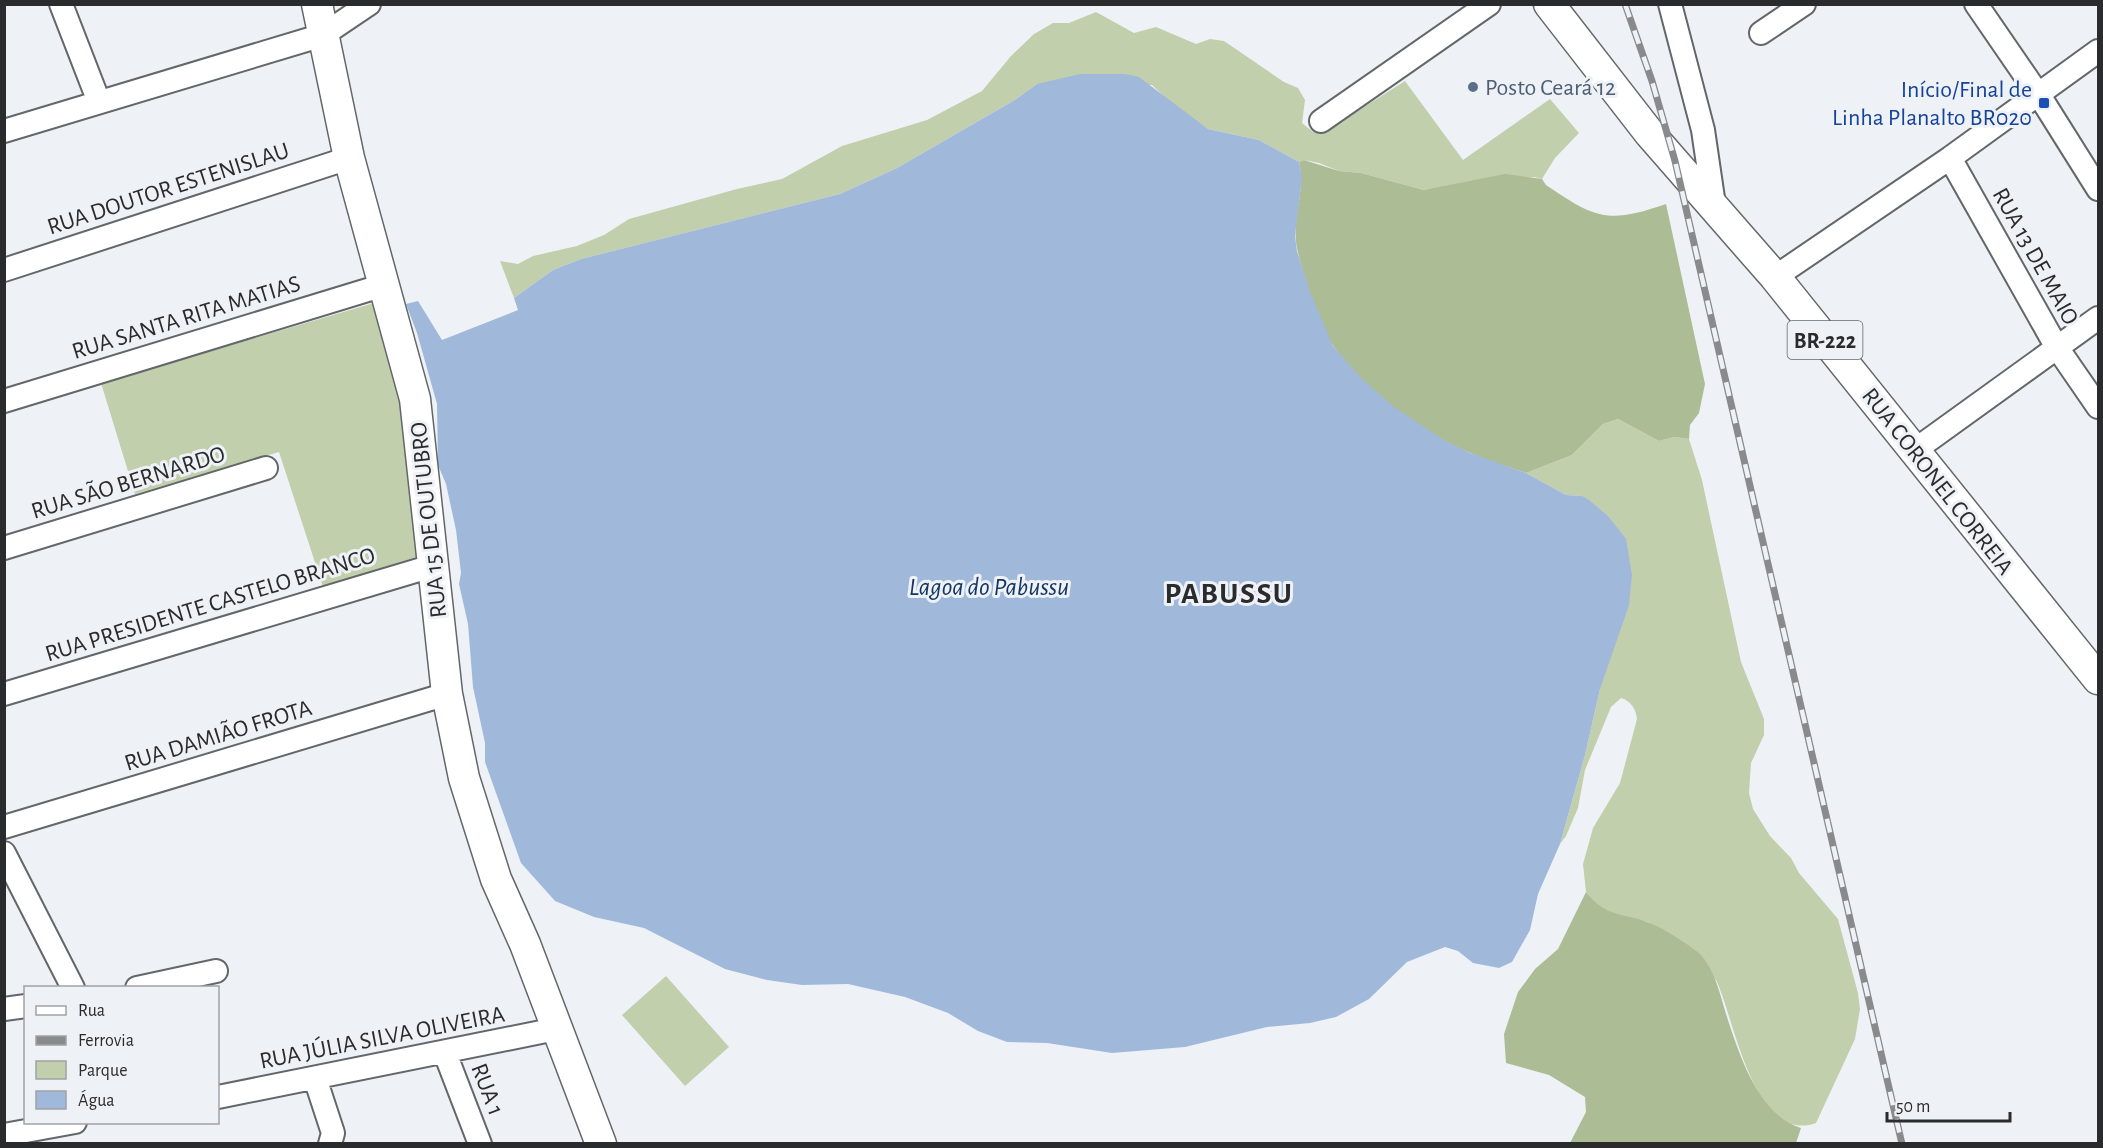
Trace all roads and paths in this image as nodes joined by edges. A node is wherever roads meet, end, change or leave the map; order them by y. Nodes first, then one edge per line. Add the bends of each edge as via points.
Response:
1 (61, 4) edge
2 (317, 4) edge
3 (369, 4) edge
4 (1489, 4) edge
5 (1549, 4) edge
6 (1670, 4) edge
7 (1804, 4) edge
8 (1976, 4) edge
9 (1761, 33) dead end
10 (323, 35) junction
11 (2098, 51) edge
12 (2038, 94) junction
13 (99, 102) junction
14 (1321, 121) dead end
15 (4, 131) edge
16 (349, 158) junction
17 (1950, 158) junction
18 (2098, 189) edge
19 (1714, 205) junction
20 (4, 270) edge
21 (1775, 277) junction
22 (384, 285) junction
23 (2098, 318) edge
24 (2056, 346) junction
25 (4, 401) edge
26 (2098, 407) edge
27 (1915, 450) junction
28 (266, 468) dead end
29 (4, 548) edge
30 (432, 566) junction
31 (2098, 679) edge
32 (4, 694) edge
33 (447, 694) junction
34 (4, 827) edge
35 (4, 853) edge
36 (216, 971) dead end
37 (72, 986) edge
38 (143, 986) edge
39 (24, 1006) edge
40 (4, 1009) edge
41 (556, 1029) junction
42 (446, 1053) junction
43 (315, 1078) junction
44 (219, 1096) edge
45 (64, 1124) edge
46 (4, 1135) edge
47 (330, 1143) edge
48 (480, 1143) edge
49 (601, 1143) edge

1 - 13 street
2 - 10 main road, RUA 15 DE OUTUBRO
3 - 10 street
4 - 14 street
5 - 19 main road, RUA CORONEL CORREIA / BR-222 via 1650,134
6 - 19 street via 1703,130
7 - 9 street
8 - 12 street
10 - 13 street
10 - 16 main road, RUA 15 DE OUTUBRO
11 - 12 street
12 - 17 street
12 - 18 street
13 - 15 street
16 - 20 street, RUA DOUTOR ESTENISLAU
16 - 22 main road, RUA 15 DE OUTUBRO
17 - 21 street
17 - 24 street, RUA 13 DE MAIO
19 - 21 main road, RUA CORONEL CORREIA / BR-222
21 - 27 main road, RUA CORONEL CORREIA / BR-222
22 - 25 street, RUA SANTA RITA MATIAS
22 - 30 main road, RUA 15 DE OUTUBRO via 415,399
23 - 24 street
24 - 26 street, RUA 13 DE MAIO
24 - 27 street
27 - 31 main road, RUA CORONEL CORREIA / BR-222
28 - 29 street, RUA SÃO BERNARDO
30 - 32 street, RUA PRESIDENTE CASTELO BRANCO
30 - 33 main road, RUA 15 DE OUTUBRO
33 - 34 street, RUA DAMIÃO FROTA
33 - 41 main road, RUA 15 DE OUTUBRO via 475,818
35 - 37 street
36 - 38 street
39 - 40 street
41 - 42 street, RUA JÚLIA SILVA OLIVEIRA
41 - 49 main road, RUA 15 DE OUTUBRO
42 - 43 street, RUA JÚLIA SILVA OLIVEIRA
42 - 48 street, RUA 1
43 - 44 street, RUA JÚLIA SILVA OLIVEIRA
43 - 47 street via 333,1133
45 - 46 street

